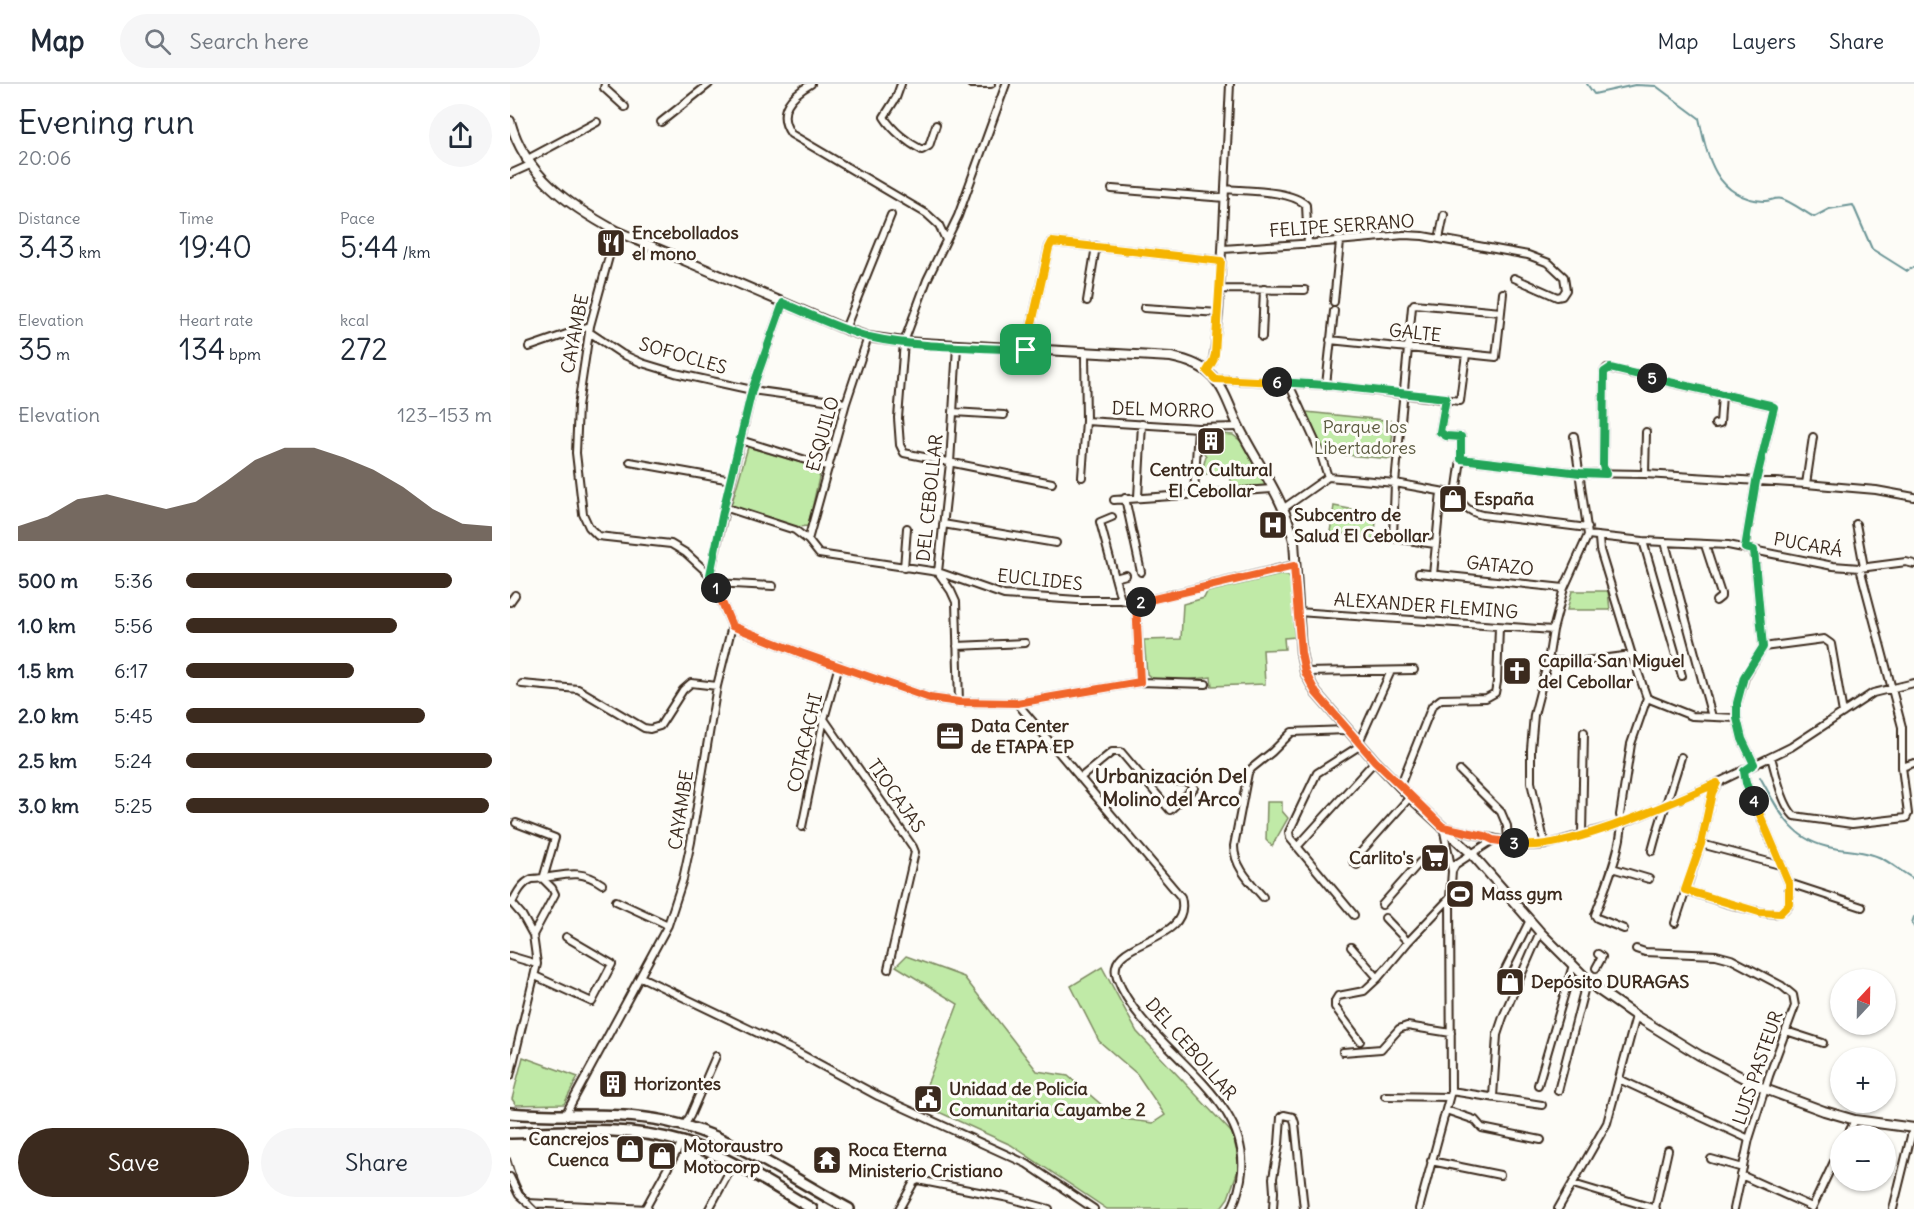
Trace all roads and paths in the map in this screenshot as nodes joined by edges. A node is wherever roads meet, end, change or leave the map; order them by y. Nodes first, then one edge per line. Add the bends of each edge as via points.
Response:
1 (709, 84) edge
2 (811, 84) edge
3 (901, 84) edge
4 (971, 84) edge
5 (991, 84) edge
6 (1006, 84) edge
7 (1230, 84) edge
8 (604, 85) edge
9 (625, 107) dead end
10 (510, 120) edge
11 (597, 122) dead end
12 (661, 122) dead end
13 (936, 125) dead end
14 (528, 163) junction
15 (510, 174) edge
16 (1112, 189) dead end
17 (1225, 189) junction
18 (1225, 198) junction
19 (891, 215) dead end
20 (1444, 215) dead end
21 (616, 231) junction
22 (1439, 239) junction
23 (946, 240) junction
24 (1340, 242) junction
25 (1308, 244) junction
26 (1096, 246) junction
27 (1222, 249) junction
28 (1221, 261) junction
29 (1514, 278) dead end
30 (1220, 289) junction
31 (1264, 290) junction
32 (1305, 290) dead end
33 (1503, 293) dead end
34 (1087, 302) dead end
35 (1334, 302) dead end
36 (783, 303) junction
37 (1144, 308) dead end
38 (1334, 311) dead end
39 (1501, 312) junction
40 (1219, 313) junction
41 (589, 329) junction
42 (845, 329) junction
43 (868, 337) junction
44 (1262, 337) dead end
45 (1330, 340) junction
46 (904, 342) junction
47 (957, 346) junction
48 (530, 347) dead end
49 (1407, 347) junction
50 (1026, 350) junction
51 (1085, 353) junction
52 (1466, 354) junction
53 (1207, 371) junction
54 (1215, 379) junction
55 (1288, 382) junction
56 (1326, 385) junction
57 (752, 390) junction
58 (1403, 393) junction
59 (1722, 395) junction
60 (1446, 398) junction
61 (846, 403) junction
62 (953, 412) junction
63 (1004, 415) dead end
64 (1086, 421) junction
65 (1142, 424) junction
66 (1714, 424) dead end
67 (1238, 427) junction
68 (1198, 428) junction
69 (1646, 432) dead end
70 (1574, 436) dead end
71 (1813, 437) dead end
72 (740, 440) junction
73 (1461, 459) junction
74 (630, 462) dead end
75 (950, 464) junction
76 (829, 467) junction
77 (1580, 473) junction
78 (1606, 474) junction
79 (1645, 474) junction
80 (1082, 477) dead end
81 (1328, 477) junction
82 (731, 480) junction
83 (1756, 481) junction
84 (1052, 483) dead end
85 (1395, 483) junction
86 (1806, 484) junction
87 (1272, 489) junction
88 (1441, 492) junction
89 (1194, 494) junction
90 (1456, 494) junction
91 (1138, 497) junction
92 (1914, 497) edge
93 (1125, 498) junction
94 (1114, 500) dead end
95 (724, 507) junction
96 (1284, 508) junction
97 (1112, 517) dead end
98 (943, 524) junction
99 (1856, 524) dead end
100 (907, 528) dead end
101 (1588, 528) junction
102 (1588, 535) junction
103 (1599, 538) junction
104 (808, 540) junction
105 (1643, 541) junction
106 (1665, 542) junction
107 (1056, 543) dead end
108 (1435, 544) junction
109 (1705, 545) junction
110 (1745, 548) junction
111 (1754, 550) junction
112 (1914, 564) edge
113 (1294, 566) junction
114 (1862, 567) junction
115 (904, 568) junction
116 (938, 572) junction
117 (1141, 572) dead end
118 (1419, 573) dead end
119 (710, 575) junction
120 (1126, 575) dead end
121 (1433, 575) junction
122 (1115, 578) junction
123 (714, 583) junction
124 (773, 586) dead end
125 (1564, 588) junction
126 (515, 595) dead end
127 (1121, 600) junction
128 (1716, 601) dead end
129 (510, 602) edge
130 (1136, 603) junction
131 (1298, 612) junction
132 (732, 626) junction
133 (1499, 627) junction
134 (1553, 630) junction
135 (1025, 643) dead end
136 (957, 646) junction
137 (1763, 647) junction
138 (1632, 655) junction
139 (1548, 661) junction
140 (839, 666) junction
141 (1414, 670) dead end
142 (1391, 671) junction
143 (1305, 672) junction
144 (1682, 676) dead end
145 (1140, 682) junction
146 (1914, 683) edge
147 (522, 684) dead end
148 (1206, 684) dead end
149 (717, 686) junction
150 (1893, 688) junction
151 (1647, 698) junction
152 (959, 702) junction
153 (1017, 703) junction
154 (1843, 713) junction
155 (1712, 717) junction
156 (1737, 718) junction
157 (824, 719) junction
158 (1347, 730) junction
159 (1584, 732) dead end
160 (1360, 743) junction
161 (1681, 757) dead end
162 (1771, 757) junction
163 (1375, 761) junction
164 (1914, 763) edge
165 (1754, 764) junction
166 (1902, 767) junction
167 (1460, 771) dead end
168 (1744, 771) junction
169 (1080, 778) junction
170 (1144, 779) junction
171 (1717, 783) junction
172 (1400, 786) junction
173 (1914, 796) edge
174 (1410, 797) junction
175 (1906, 798) junction
176 (1667, 804) junction
177 (516, 823) dead end
178 (1623, 823) junction
179 (802, 827) dead end
180 (1443, 827) junction
181 (1582, 834) junction
182 (1493, 840) junction
183 (1508, 841) junction
184 (1545, 844) junction
185 (1701, 844) junction
186 (1297, 847) junction
187 (1652, 851) dead end
188 (1472, 854) junction
189 (1420, 862) dead end
190 (1357, 865) dead end
191 (1780, 865) junction
192 (1612, 868) junction
193 (1452, 871) junction
194 (543, 879) junction
195 (1649, 879) dead end
196 (1789, 883) junction
197 (602, 884) dead end
198 (1685, 890) junction
199 (1263, 897) dead end
200 (1450, 898) junction
201 (616, 901) dead end
202 (511, 902) edge
203 (1382, 905) dead end
204 (1862, 907) dead end
205 (1354, 915) dead end
206 (1385, 918) dead end
207 (1530, 920) junction
208 (1675, 922) dead end
209 (668, 925) junction
210 (1624, 929) dead end
211 (1540, 932) junction
212 (533, 935) junction
213 (566, 937) dead end
214 (1408, 942) junction
215 (1351, 947) dead end
216 (1636, 949) dead end
217 (1598, 954) dead end
218 (510, 956) edge
219 (537, 964) junction
220 (1573, 965) junction
221 (1596, 968) dead end
222 (888, 969) dead end
223 (1503, 974) dead end
224 (535, 976) junction
225 (641, 977) junction
226 (1378, 978) junction
227 (1587, 979) junction
228 (1636, 1016) junction
229 (1786, 1031) junction
230 (1450, 1033) junction
231 (1360, 1041) dead end
232 (1822, 1043) dead end
233 (513, 1047) edge
234 (1343, 1052) dead end
235 (716, 1056) dead end
236 (510, 1076) edge
237 (1619, 1079) junction
238 (1538, 1085) dead end
239 (1765, 1089) junction
240 (1558, 1091) dead end
241 (1450, 1094) junction
242 (1385, 1096) dead end
243 (1493, 1097) junction
244 (1542, 1105) dead end
245 (1446, 1110) junction
246 (510, 1113) edge
247 (525, 1114) junction
248 (565, 1115) junction
249 (510, 1118) edge
250 (1855, 1120) junction
251 (1852, 1125) edge
252 (510, 1126) edge
253 (684, 1126) junction
254 (1914, 1128) edge
255 (523, 1132) junction
256 (510, 1133) edge
257 (1749, 1139) junction
258 (1541, 1140) dead end
259 (682, 1142) junction
260 (1668, 1150) dead end
261 (1711, 1159) dead end
262 (1431, 1161) junction
263 (734, 1163) junction
264 (1743, 1168) junction
265 (1830, 1170) edge
266 (1500, 1175) dead end
267 (1741, 1176) junction
268 (510, 1177) edge
269 (1573, 1184) junction
270 (527, 1203) junction
271 (1655, 1208) edge
272 (1812, 1208) edge
273 (535, 1209) edge
274 (646, 1209) edge
275 (709, 1209) edge
276 (812, 1209) edge
277 (849, 1209) edge
278 (899, 1209) edge
279 (1049, 1209) edge
280 (1094, 1209) edge
281 (1231, 1209) edge
282 (1273, 1209) edge
283 (1304, 1209) edge
284 (1419, 1209) edge
285 (1558, 1209) edge
286 (1734, 1209) edge
287 (1893, 1209) edge

1 - 12 street
2 - 23 street via 796,93 785,110 791,134 927,214 939,225
3 - 13 street via 884,117 888,123 922,150 929,146
4 - 5 street
6 - 23 street
7 - 17 street
8 - 9 street
10 - 14 street
11 - 14 street
14 - 15 street
14 - 21 street via 566,200
16 - 18 street
17 - 18 street
17 - 25 street via 1291,196 1303,202
18 - 27 street
19 - 42 street
20 - 22 street
21 - 36 street
21 - 41 street, CAYAMBE
22 - 24 street, FELIPE SERRANO via 1404,235
22 - 29 street, FELIPE SERRANO via 1528,255 1549,263 1564,277 1566,290 1557,297
23 - 46 street
24 - 25 street, FELIPE SERRANO
24 - 35 street
25 - 27 street, FELIPE SERRANO
26 - 28 street
26 - 34 street
26 - 50 street via 1052,242
27 - 28 street
28 - 30 street
30 - 31 street
30 - 40 street
31 - 32 street
31 - 44 street
33 - 39 street
36 - 42 street
36 - 57 street
37 - 40 street
38 - 45 street
39 - 49 street via 1414,304
39 - 52 street, GALTE via 1496,357
40 - 53 street via 1213,361
41 - 48 street
41 - 57 street, SOFOCLES via 622,354 642,363
41 - 119 street, CAYAMBE via 576,453 586,522 593,532 605,537 671,544
42 - 43 street
43 - 46 street
43 - 61 street, ESQUILO
45 - 49 street, GALTE
45 - 56 street
46 - 47 street
46 - 75 street via 898,418 900,445 904,453
47 - 50 street
47 - 62 street, DEL CEBOLLAR
49 - 52 street, GALTE
49 - 58 street
50 - 51 street
51 - 53 street via 1171,357
51 - 64 street
52 - 60 street via 1460,401
53 - 54 street
54 - 55 street
54 - 67 street
55 - 56 street
55 - 81 street
56 - 58 street
57 - 61 street, SOFOCLES
57 - 72 street
58 - 60 street
58 - 85 street
59 - 66 street via 1720,423
59 - 78 street via 1607,368 1603,466
59 - 83 street via 1774,407
60 - 73 street via 1440,432 1461,437
61 - 76 street, ESQUILO
62 - 63 street
62 - 75 street, DEL CEBOLLAR
64 - 65 street, DEL MORRO
64 - 80 street
65 - 68 street, DEL MORRO
65 - 91 street
67 - 68 street, DEL MORRO
67 - 87 street
68 - 89 street
69 - 79 street
70 - 77 street
71 - 86 street
72 - 76 street
72 - 82 street
73 - 77 street
73 - 90 street
74 - 82 street
75 - 84 street
75 - 98 street, DEL CEBOLLAR
76 - 104 street, ESQUILO
77 - 78 street
77 - 101 street
78 - 79 street
79 - 83 street
81 - 85 street
81 - 96 street
82 - 95 street
83 - 86 street
83 - 110 street
85 - 88 street
85 - 108 street via 1393,538
86 - 92 street
87 - 89 street
87 - 96 street
88 - 90 street
88 - 108 street
89 - 91 street
90 - 101 street via 1475,514
91 - 93 street
93 - 94 street
93 - 117 street
95 - 104 street, EUCLIDES via 795,530
95 - 119 street
96 - 113 street via 1294,542
97 - 122 street via 1100,522
98 - 107 street
98 - 116 street, DEL CEBOLLAR
99 - 114 street
100 - 115 street
101 - 102 street
102 - 103 street, PUCARÁ
102 - 125 street
103 - 105 street, PUCARÁ
103 - 138 street
104 - 115 street, EUCLIDES via 819,554
105 - 106 street, PUCARÁ
105 - 144 street
106 - 109 street, PUCARÁ
106 - 155 street
108 - 121 street
109 - 110 street, PUCARÁ
109 - 128 street via 1721,594
110 - 111 street, PUCARÁ
111 - 114 street, PUCARÁ via 1833,567
111 - 137 street
112 - 114 street, PUCARÁ
113 - 130 street, EUCLIDES
113 - 131 street
114 - 150 street
115 - 116 street, EUCLIDES
116 - 127 street, EUCLIDES via 1004,596
116 - 136 street, DEL CEBOLLAR via 956,602
118 - 121 street, GATAZO
119 - 123 street, CAYAMBE
120 - 122 street
121 - 125 street, GATAZO
122 - 127 street
123 - 124 street
123 - 132 street, CAYAMBE
125 - 134 street
126 - 129 street
127 - 130 street, EUCLIDES
130 - 145 street
131 - 133 street, ALEXANDER FLEMING
131 - 143 street
132 - 140 street
132 - 149 street, CAYAMBE
133 - 134 street, ALEXANDER FLEMING
133 - 172 street via 1495,693 1441,699 1432,706
134 - 139 street
135 - 136 street
136 - 152 street, DEL CEBOLLAR
137 - 154 street via 1828,640
137 - 156 street via 1744,677
138 - 139 street via 1577,662
138 - 151 street
139 - 184 street via 1534,715 1531,749 1531,782
140 - 152 street via 930,698
140 - 157 street, COTACACHI
141 - 142 street
142 - 143 street
142 - 160 street
143 - 158 street via 1316,693
145 - 148 street
145 - 153 street
146 - 150 street
147 - 149 street via 578,689 650,729 662,724 691,683
149 - 209 street, CAYAMBE via 691,842
150 - 154 street via 1873,693
150 - 166 street via 1902,727
151 - 155 street via 1682,714
151 - 178 street via 1631,744 1620,815
152 - 153 street
153 - 169 street, DEL CEBOLLAR
154 - 162 street
155 - 156 street
156 - 165 street
157 - 179 street, COTACACHI
157 - 222 street, TIOCAJAS via 914,847
158 - 160 street
158 - 199 street via 1292,732 1248,773 1234,854
159 - 181 street
160 - 163 street
160 - 186 street via 1314,777 1288,832
161 - 176 street
162 - 165 street
162 - 175 street via 1794,816 1852,825 1906,818
163 - 172 street
163 - 186 street
164 - 166 street
165 - 168 street
166 - 175 street
167 - 183 street via 1501,812
168 - 171 street
168 - 191 street
169 - 170 street via 1117,750
169 - 281 street, DEL CEBOLLAR via 1181,897 1180,917 1172,929 1139,944 1120,960 1116,971 1146,1026 1227,1112 1242,1162 1239,1191
170 - 170 street via 1170,810 1194,788 1189,782
171 - 176 street
171 - 185 street
172 - 174 street
173 - 175 street
174 - 180 street
174 - 190 street via 1353,861
176 - 178 street
176 - 187 street
177 - 194 street via 555,838
178 - 181 street
178 - 192 street
180 - 182 street
180 - 188 street
180 - 193 street
181 - 184 street
182 - 183 street
182 - 188 street
183 - 184 street via 1527,846
185 - 191 street
185 - 198 street
186 - 205 street
188 - 193 street
188 - 207 street
189 - 203 street
191 - 196 street
192 - 195 street
192 - 210 street via 1595,915
193 - 200 street
194 - 197 street via 578,873
194 - 202 street via 526,881
194 - 212 street via 555,894
196 - 198 street via 1789,904 1775,914
196 - 204 street
198 - 208 street
200 - 214 street
200 - 230 street
201 - 209 street
202 - 212 street
206 - 214 street
207 - 211 street
207 - 223 street
209 - 225 street, CAYAMBE
211 - 220 street
211 - 243 street via 1497,1035
212 - 219 street
213 - 224 street via 612,964 592,1002
214 - 226 street
215 - 226 street
216 - 229 street, LUIS PASTEUR via 1716,955 1782,986 1795,1000
217 - 221 street via 1602,957
218 - 219 street
219 - 224 street
220 - 227 street
220 - 238 street
224 - 233 street
225 - 248 street, CAYAMBE
225 - 280 street via 878,1096 1027,1164
226 - 231 street via 1364,991 1338,996 1335,1001 1335,1007
227 - 228 street
227 - 240 street
228 - 237 street
228 - 239 street
229 - 232 street
229 - 239 street, LUIS PASTEUR
230 - 234 street via 1407,1026 1399,1029 1381,1049
230 - 241 street
233 - 236 street
235 - 253 street
237 - 257 street
237 - 269 street via 1607,1123
239 - 250 street
239 - 257 street, LUIS PASTEUR
241 - 242 street
241 - 243 street
241 - 245 street
243 - 244 street
245 - 258 street via 1475,1120 1482,1128
245 - 262 street
246 - 247 main road
247 - 248 main road
247 - 249 main road
248 - 253 main road via 629,1116
250 - 251 street
250 - 254 street
252 - 255 street
253 - 277 main road via 749,1152
254 - 287 street
255 - 256 main road
255 - 259 main road via 612,1131
257 - 264 street, LUIS PASTEUR
259 - 263 main road
259 - 274 street
260 - 271 street
261 - 264 street
262 - 266 street
262 - 284 street
263 - 275 street
263 - 276 main road
264 - 267 street, LUIS PASTEUR
265 - 272 street
267 - 272 street
267 - 286 street, LUIS PASTEUR
268 - 270 street
269 - 271 street
269 - 285 street
270 - 273 street
270 - 274 street
278 - 279 street via 918,1180
282 - 283 street via 1279,1122 1287,1115 1295,1123

